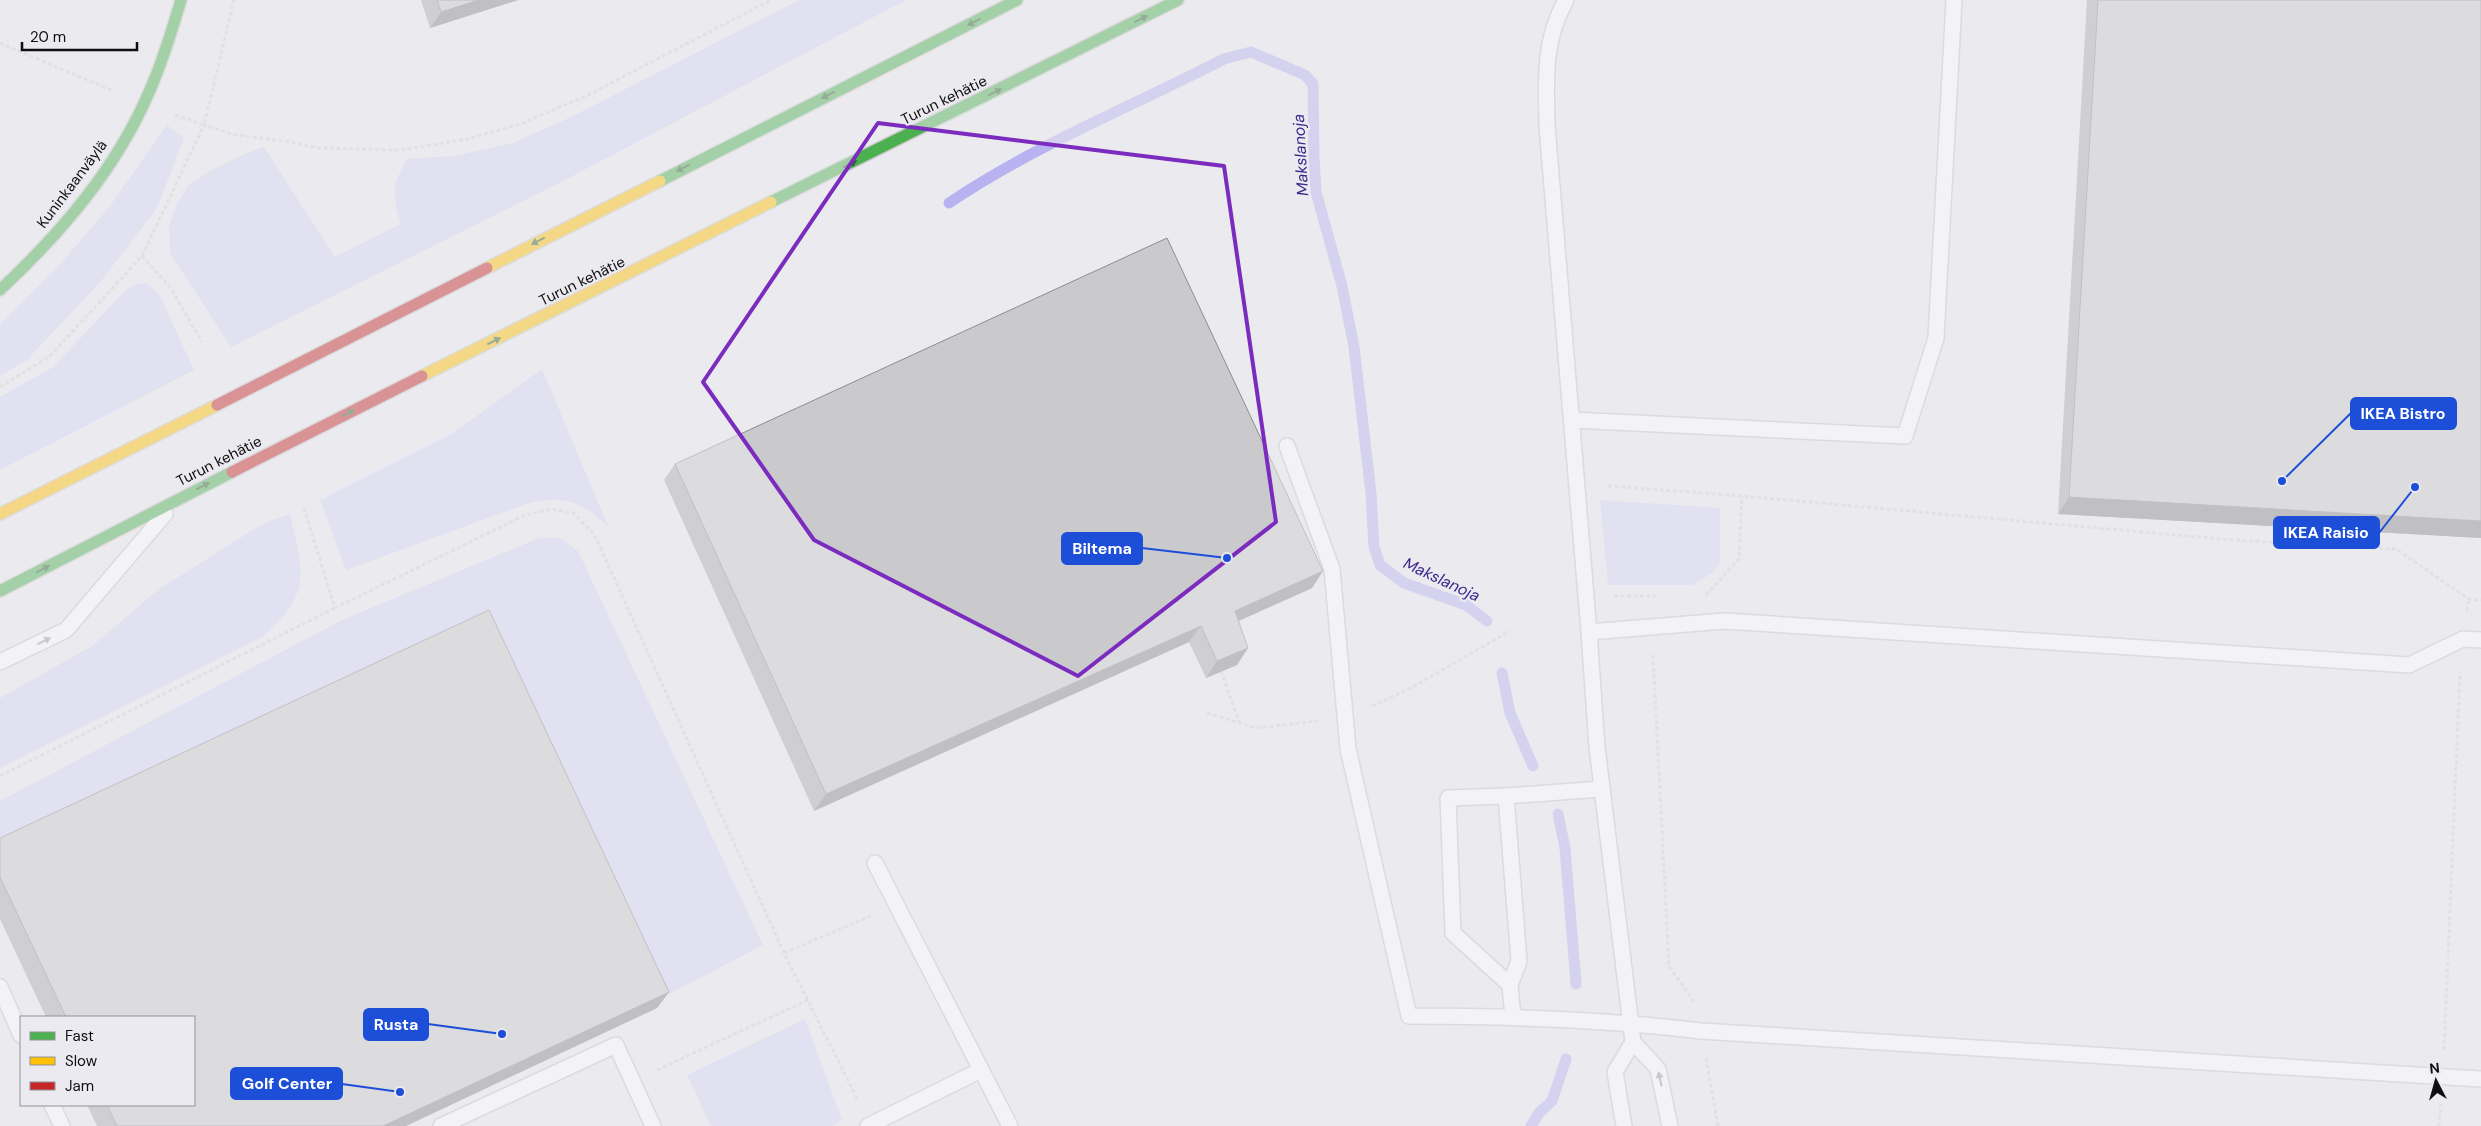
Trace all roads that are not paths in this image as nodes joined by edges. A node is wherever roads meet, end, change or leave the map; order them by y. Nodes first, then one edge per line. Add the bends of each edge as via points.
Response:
1 (181, 0) edge
2 (1017, 0) edge
3 (1178, 0) edge
4 (1566, 0) edge
5 (1954, 0) edge
6 (0, 290) edge
7 (1572, 420) junction
8 (1287, 446) dead end
9 (177, 499) junction
10 (0, 514) edge
11 (0, 591) edge
12 (1589, 632) junction
13 (2481, 640) edge
14 (0, 662) edge
15 (1601, 789) junction
16 (1506, 796) junction
17 (875, 863) dead end
18 (1510, 985) junction
19 (0, 987) edge
20 (1513, 1017) junction
21 (1630, 1022) junction
22 (20, 1033) edge
23 (1633, 1042) junction
24 (981, 1070) junction
25 (2481, 1079) edge
26 (52, 1106) edge
27 (869, 1125) edge
28 (62, 1126) edge
29 (442, 1126) edge
30 (654, 1126) edge
31 (1010, 1126) edge
32 (1624, 1126) edge
33 (1670, 1126) edge

1 - 6 main road, Kuninkaanväylä via 144,105 110,165 68,220
2 -> 10 main road
9 -> 3 main road, Turun kehätie
4 - 7 lane via 1555,20 1546,74 1547,126
5 - 7 lane via 1936,338 1905,436
7 - 12 lane
8 - 20 lane via 1332,569 1348,749 1409,1016
11 -> 9 main road, Turun kehätie
14 -> 9 lane via 66,630
12 - 13 lane via 1724,621 2409,665 2464,639
12 - 15 lane
15 - 16 lane
15 - 21 lane
16 - 18 lane via 1520,961
16 - 18 lane via 1448,798 1453,932
17 - 24 lane
18 - 20 lane
19 - 22 lane
20 - 21 lane
21 - 23 lane
21 - 25 lane via 1701,1031
23 - 32 lane via 1615,1072
33 -> 23 lane via 1658,1069
24 - 27 lane
24 - 31 lane
26 - 28 lane
29 - 30 lane via 616,1046

